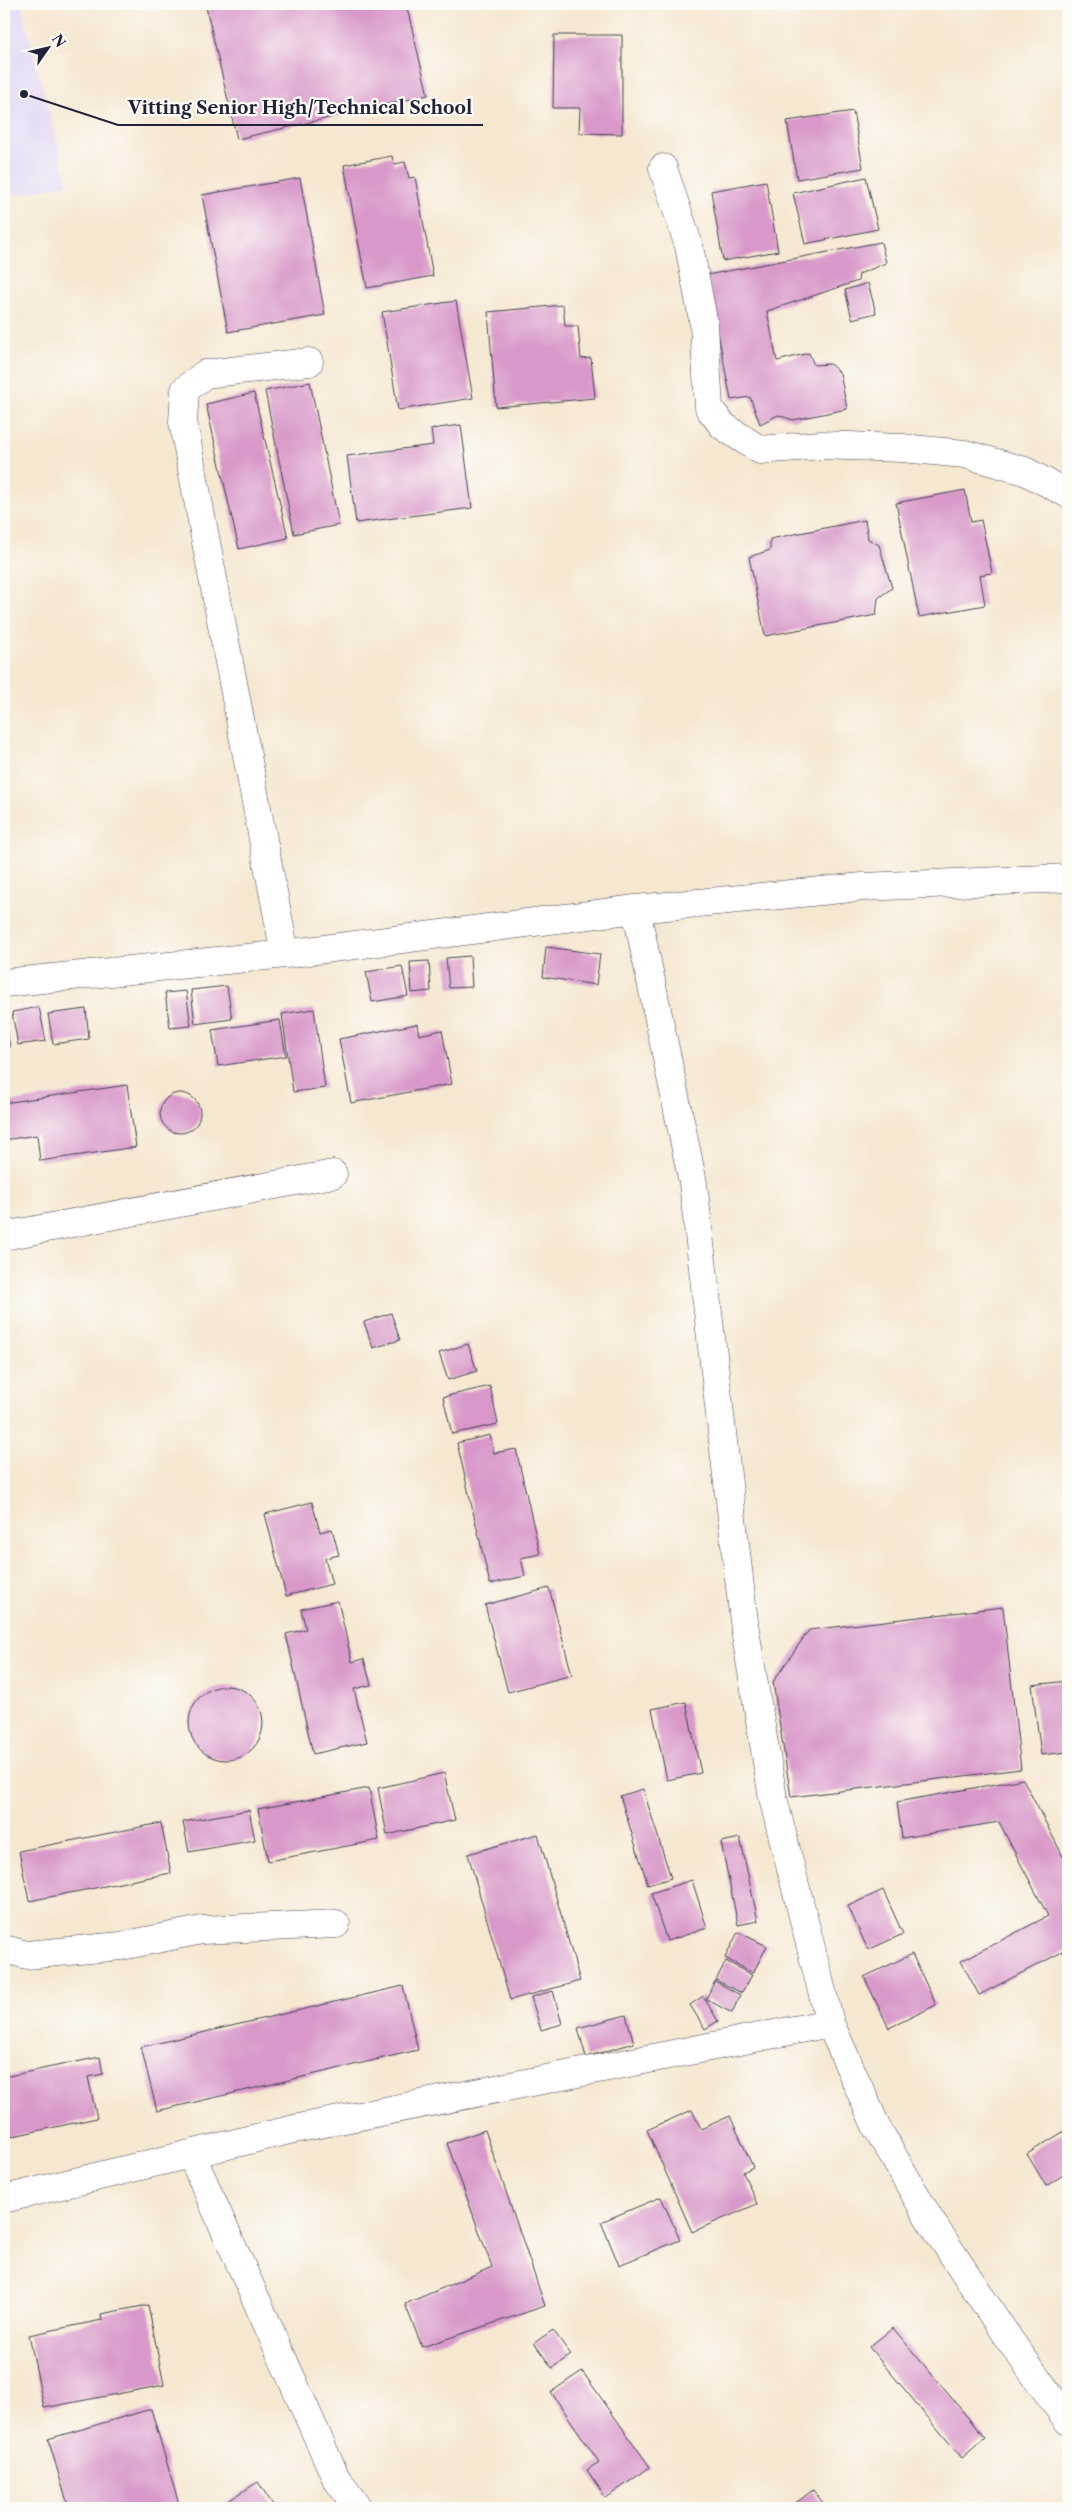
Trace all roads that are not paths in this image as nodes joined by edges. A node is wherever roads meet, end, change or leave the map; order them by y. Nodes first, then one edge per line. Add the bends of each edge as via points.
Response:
1 (663, 168) dead end
2 (309, 362) dead end
3 (1068, 494) edge
4 (1068, 878) edge
5 (636, 909) junction
6 (285, 954) junction
7 (4, 983) edge
8 (333, 1174) dead end
9 (4, 1236) edge
10 (336, 1924) dead end
11 (4, 1949) edge
12 (830, 2022) junction
13 (191, 2154) junction
14 (4, 2199) edge
15 (1068, 2421) edge
16 (358, 2508) edge

1 - 3 street via 689,246 704,324 709,408 722,426 760,450 821,445 964,454 1025,471
2 - 6 street via 206,374 185,390 183,422
4 - 5 street via 862,887
5 - 6 street
5 - 12 street via 693,1183 745,1630 773,1798
6 - 7 street
8 - 9 street
10 - 11 street via 202,1930 121,1946 26,1955
12 - 13 street via 294,2129
12 - 15 street via 877,2128 930,2220
13 - 14 street
13 - 16 street via 336,2478

